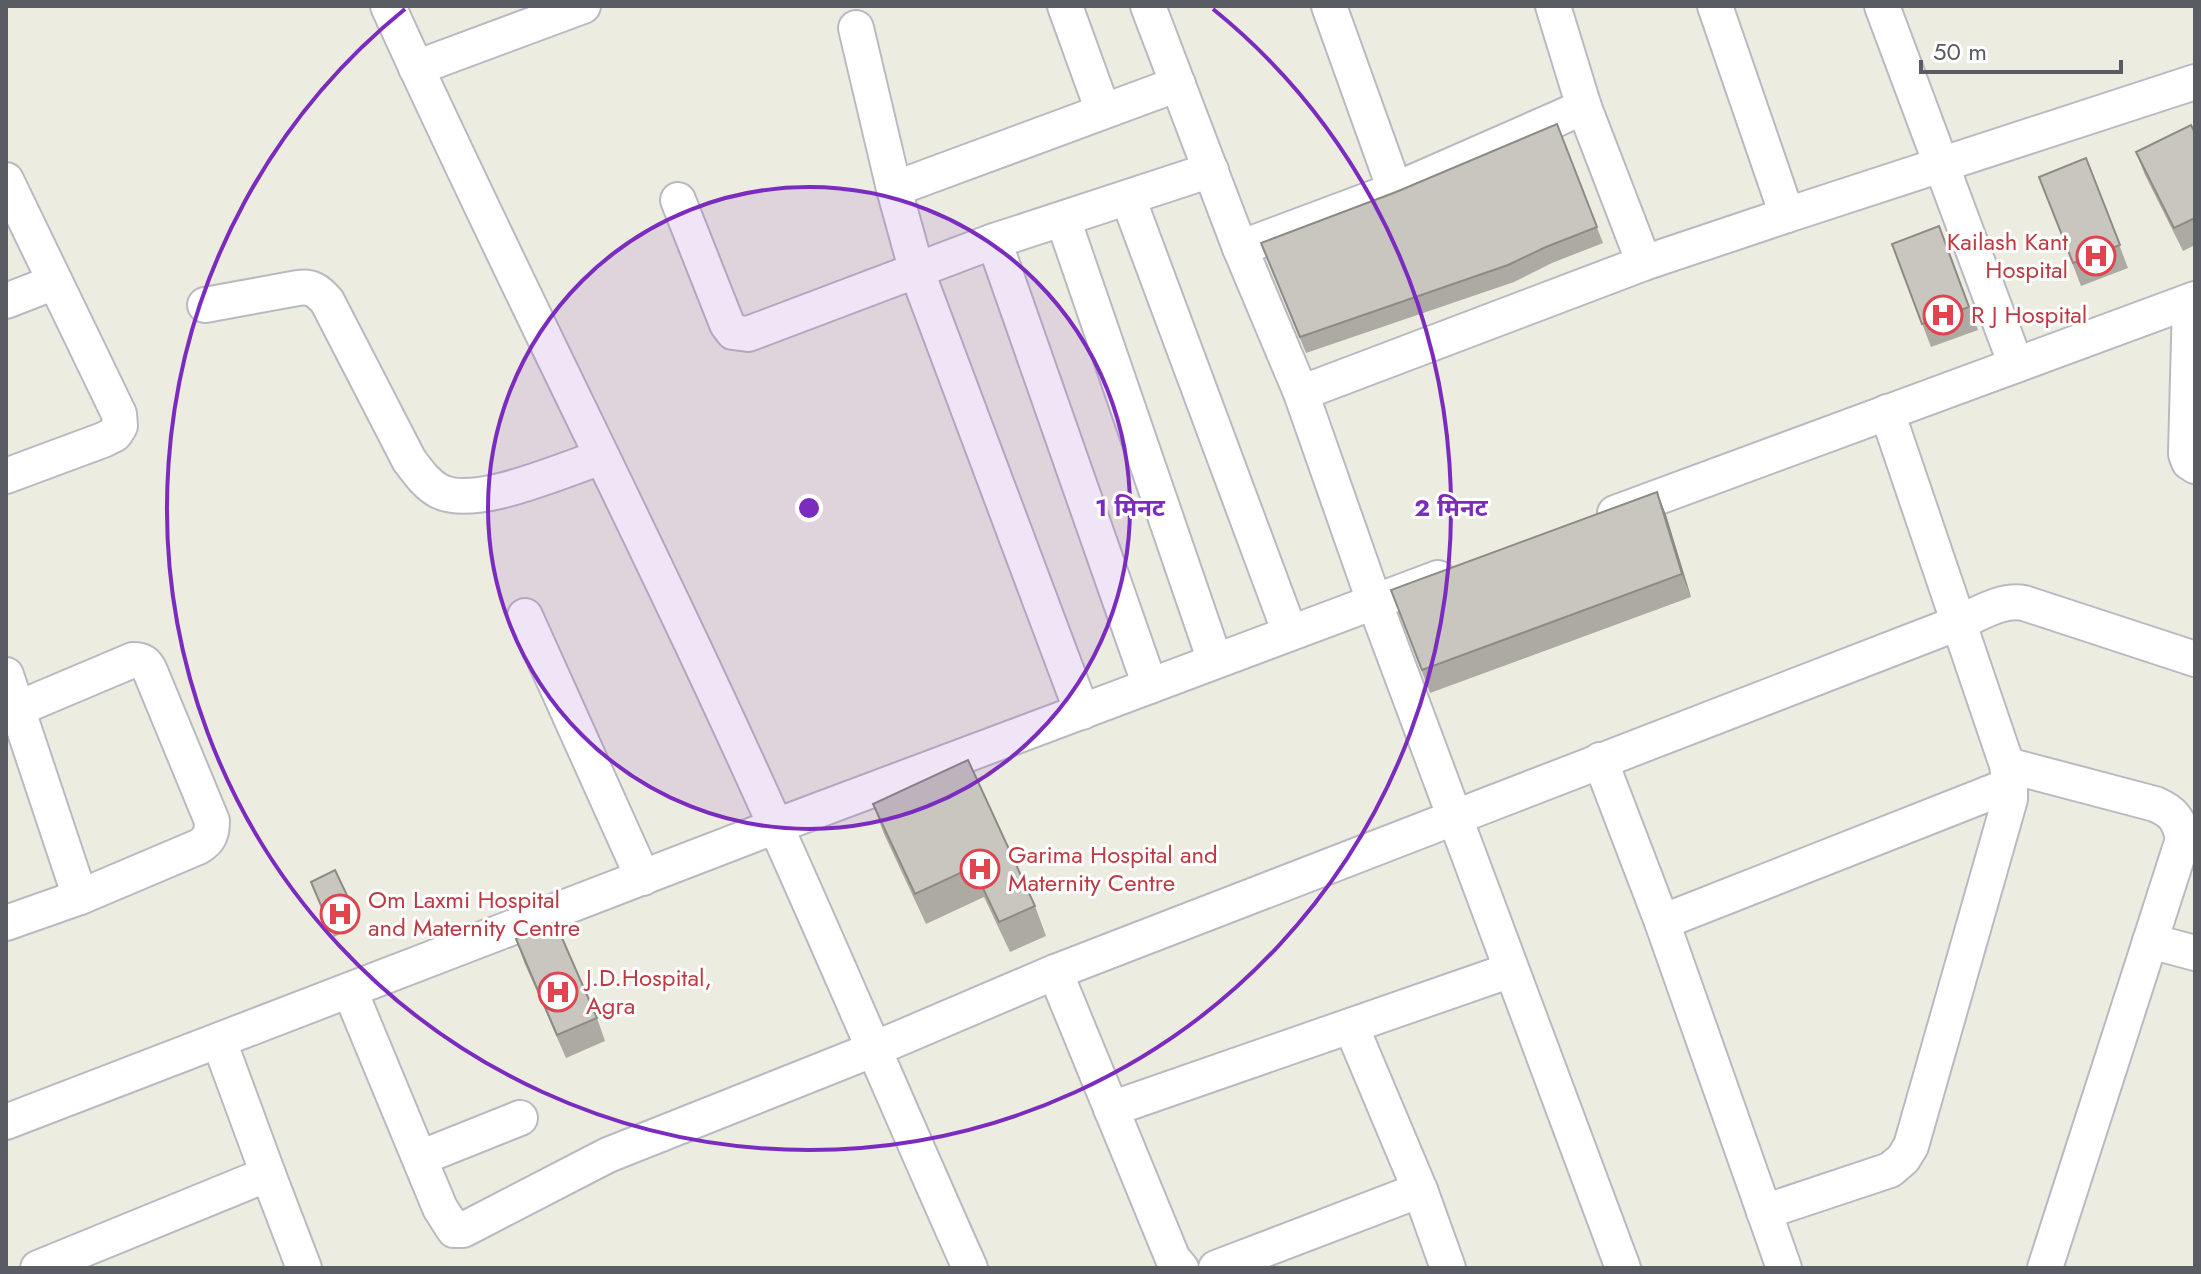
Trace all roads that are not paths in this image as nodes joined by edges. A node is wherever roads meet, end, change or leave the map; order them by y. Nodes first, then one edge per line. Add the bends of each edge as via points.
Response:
1 (388, 6) edge
2 (583, 6) edge
3 (1065, 6) edge
4 (1148, 6) edge
5 (1329, 6) edge
6 (1553, 6) edge
7 (1715, 6) edge
8 (1882, 6) edge
9 (856, 28) dead end
10 (416, 68) junction
11 (2195, 82) edge
12 (1178, 84) junction
13 (1584, 107) junction
14 (1103, 111) junction
15 (1942, 166) junction
16 (1211, 170) junction
17 (6, 180) edge
18 (894, 189) junction
19 (1395, 190) junction
20 (1128, 198) junction
21 (678, 200) dead end
22 (1787, 215) junction
23 (1063, 219) junction
24 (994, 241) junction
25 (1240, 248) junction
26 (1644, 263) junction
27 (917, 272) junction
28 (55, 282) junction
29 (2193, 300) edge
30 (6, 301) edge
31 (205, 305) dead end
32 (2016, 365) junction
33 (1301, 393) junction
34 (1887, 412) junction
35 (602, 457) junction
36 (2195, 466) edge
37 (6, 476) edge
38 (1580, 525) edge
39 (1462, 569) edge
40 (1374, 601) junction
41 (525, 616) dead end
42 (1958, 623) junction
43 (1290, 633) junction
44 (2195, 659) edge
45 (1215, 661) junction
46 (6, 675) edge
47 (1150, 686) junction
48 (17, 709) junction
49 (1082, 712) junction
50 (1600, 760) junction
51 (2008, 775) junction
52 (1454, 816) junction
53 (776, 826) junction
54 (643, 878) junction
55 (80, 897) junction
56 (1662, 922) junction
57 (6, 923) edge
58 (2150, 941) junction
59 (2195, 953) edge
60 (1511, 970) junction
61 (1055, 972) junction
62 (350, 991) junction
63 (1351, 1026) junction
64 (219, 1041) junction
65 (872, 1050) junction
66 (1111, 1109) junction
67 (520, 1118) dead end
68 (6, 1122) edge
69 (420, 1158) junction
70 (268, 1174) junction
71 (1420, 1190) junction
72 (1764, 1212) junction
73 (55, 1265) edge
74 (304, 1268) edge
75 (970, 1268) edge
76 (1181, 1268) edge
77 (1216, 1268) edge
78 (1448, 1268) edge
79 (1623, 1268) edge
80 (1784, 1268) edge
81 (2045, 1268) edge

1 - 10 street
2 - 10 street
3 - 14 street
4 - 12 street
5 - 19 street
6 - 13 street
7 - 22 street
8 - 15 street
9 - 18 street
10 - 35 street
11 - 15 street
12 - 14 street
12 - 16 street
13 - 19 street
13 - 26 street
14 - 18 street
15 - 22 street
15 - 32 street
16 - 20 street
16 - 25 street
17 - 28 street
18 - 27 street
19 - 25 street
20 - 23 street
20 - 43 street
21 - 27 street via 733,332 748,334
22 - 26 street
23 - 24 street
23 - 45 street
24 - 27 street
24 - 47 street
25 - 33 street
26 - 33 street
27 - 49 street
28 - 30 street
28 - 37 street via 119,414 120,426 103,440
29 - 32 street
29 - 36 street via 2186,454
31 - 35 street via 298,288 318,292 409,460 422,479 441,492 485,496
32 - 34 street
33 - 40 street
34 - 38 street
34 - 42 street
35 - 53 street
39 - 40 street
40 - 43 street
40 - 52 street
41 - 54 street
42 - 44 street via 2013,601
42 - 50 street
42 - 51 street
43 - 45 street
45 - 47 street
46 - 48 street
47 - 49 street
48 - 55 street
48 - 55 street via 141,660 212,821 212,832 198,847
49 - 53 street
50 - 52 street
50 - 56 street
51 - 56 street
51 - 58 street via 2171,811 2183,839
51 - 72 street via 2010,799 1911,1146 1890,1170
52 - 60 street
52 - 61 street
53 - 54 street
53 - 65 street
54 - 62 street
55 - 57 street
56 - 72 street
58 - 59 street
58 - 81 street
60 - 63 street
60 - 79 street
61 - 65 street
61 - 66 street
62 - 64 street
62 - 69 street
63 - 66 street
63 - 71 street
64 - 68 street
64 - 70 street
65 - 69 street via 608,1155 463,1230 449,1226
65 - 75 street
66 - 76 street
67 - 69 street
70 - 73 street
70 - 74 street
71 - 77 street
71 - 78 street
72 - 80 street

